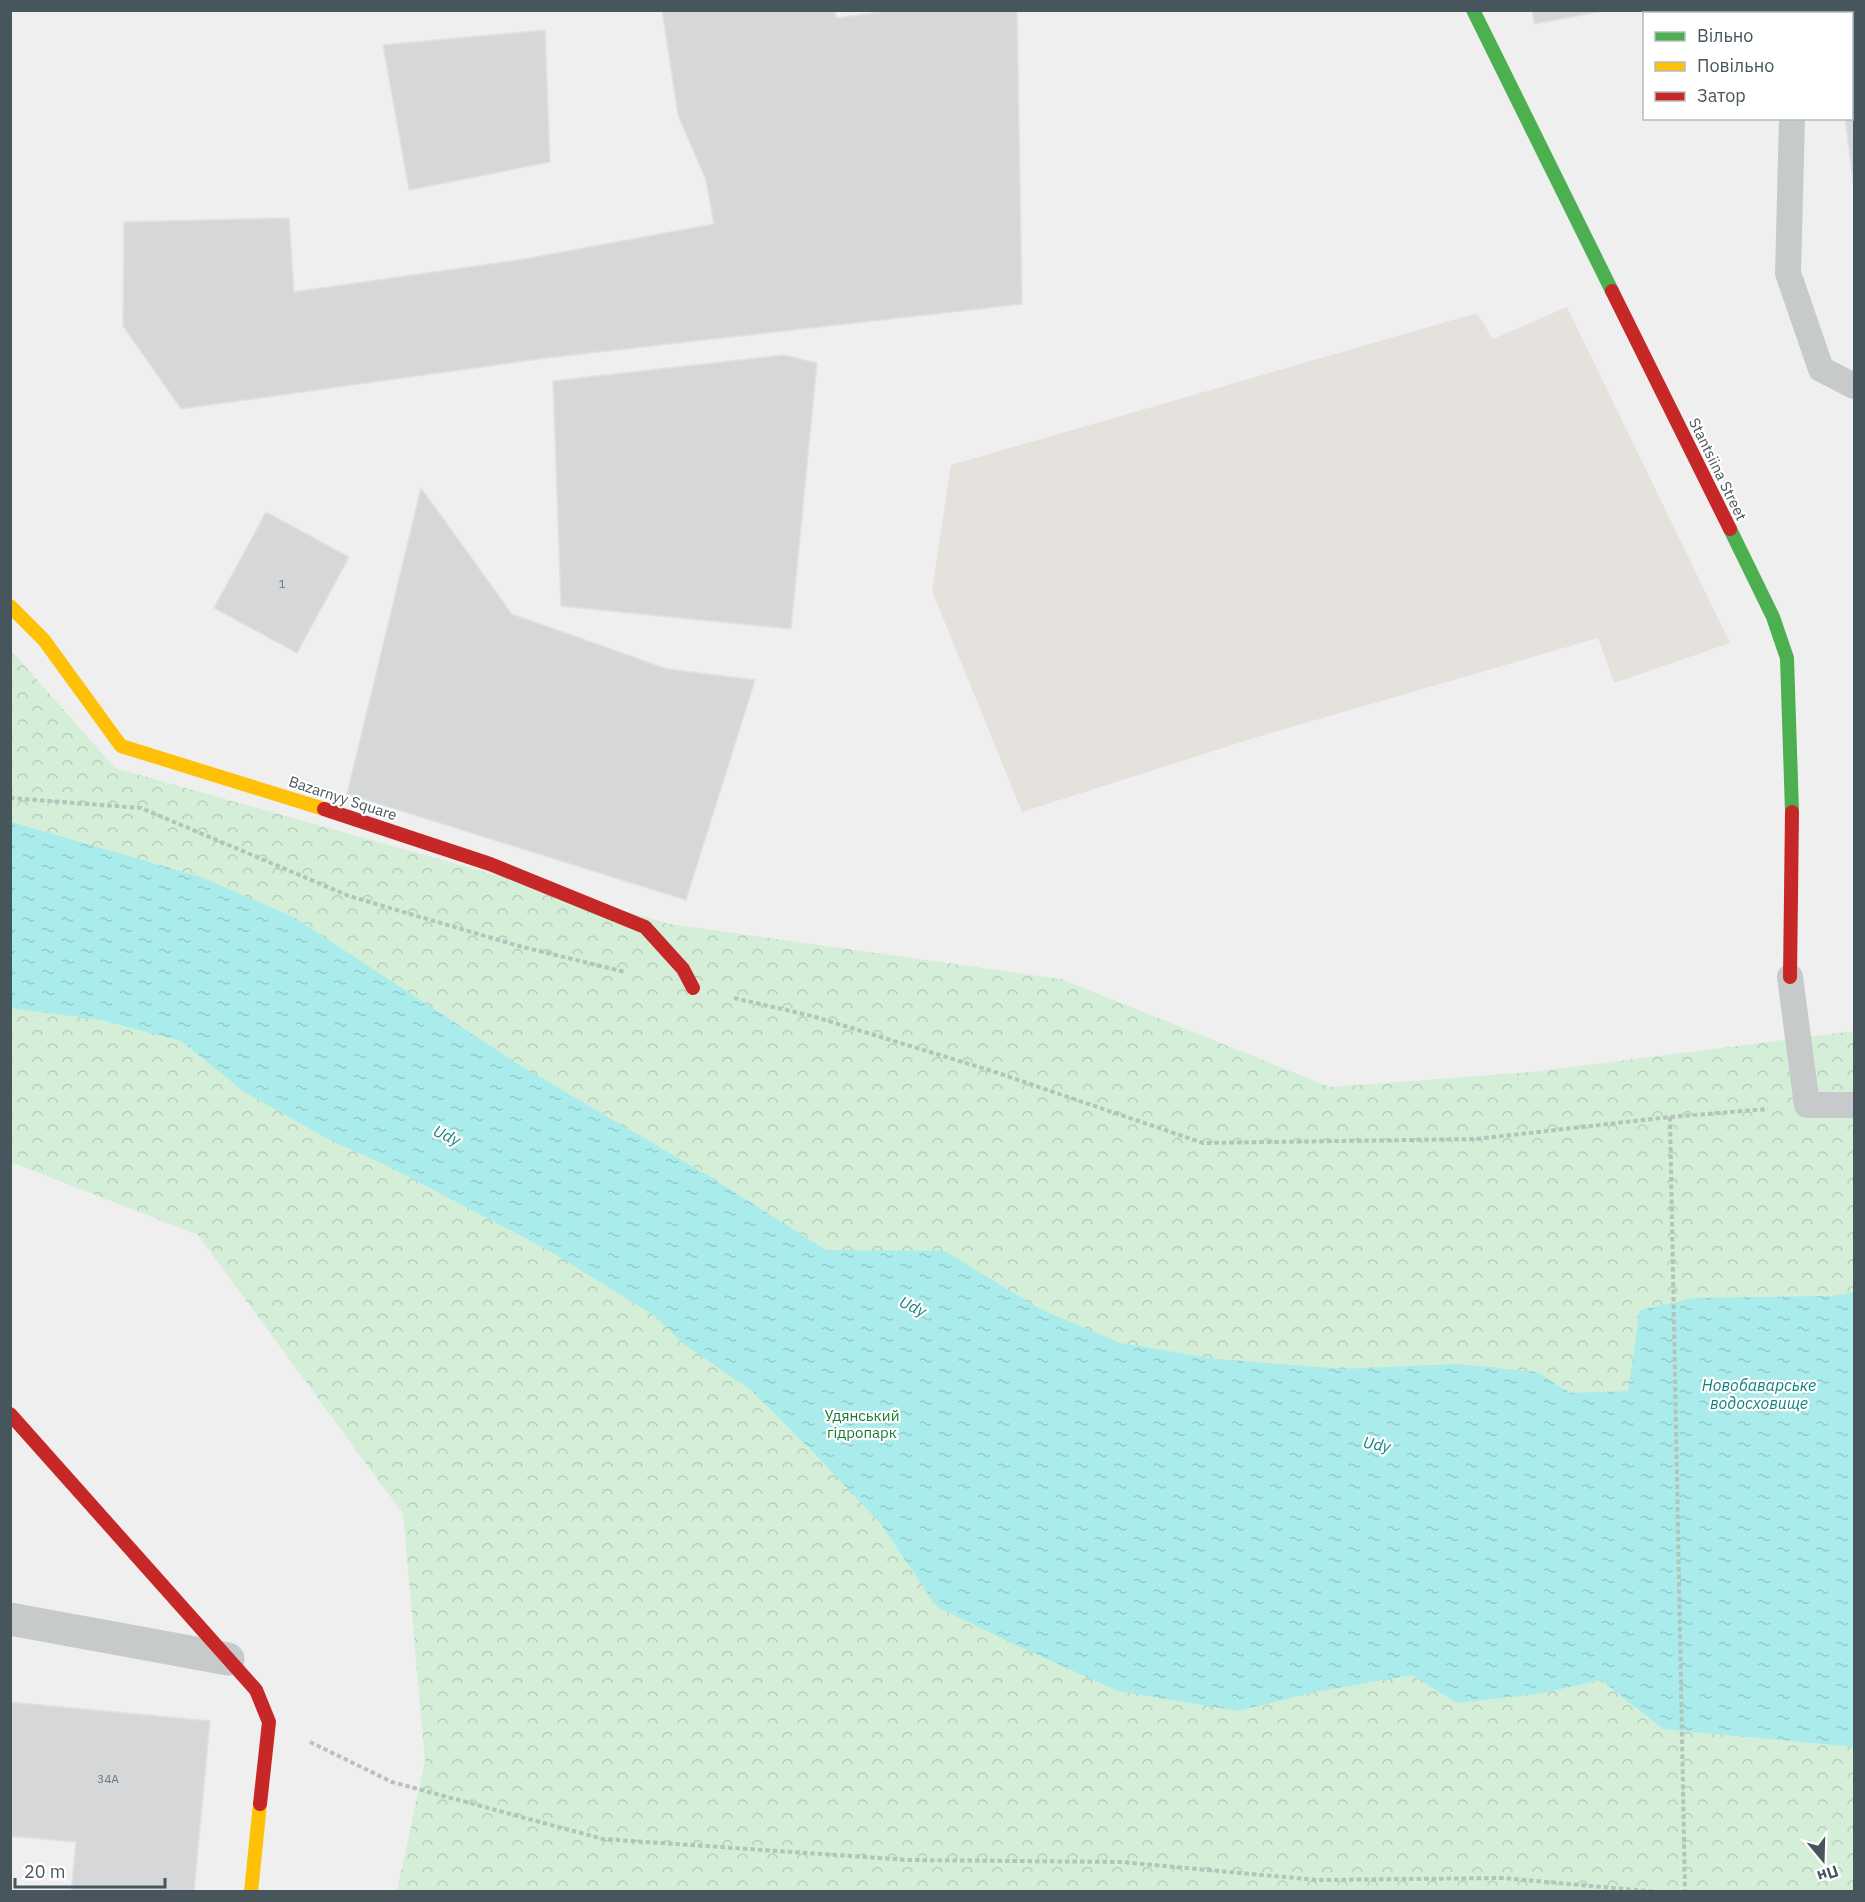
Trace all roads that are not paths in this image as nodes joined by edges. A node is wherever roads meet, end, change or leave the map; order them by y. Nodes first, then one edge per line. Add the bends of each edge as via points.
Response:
1 (1473, 10) edge
2 (1792, 120) edge
3 (1854, 387) edge
4 (10, 606) edge
5 (1790, 977) joint
6 (693, 988) road end
7 (1854, 1105) edge
8 (10, 1413) edge
9 (10, 1619) edge
10 (228, 1659) junction
11 (251, 1892) edge

1 - 5 street, Stantsiina Street via 1773,617 1787,658 1793,831
2 - 3 lane via 1788,273 1821,369
4 - 6 street, Bazarnyy Square via 44,640 121,746 395,831 490,864 645,927 682,969
5 - 7 lane via 1808,1105
8 - 10 street
9 - 10 street
10 - 11 street via 256,1690 269,1722

